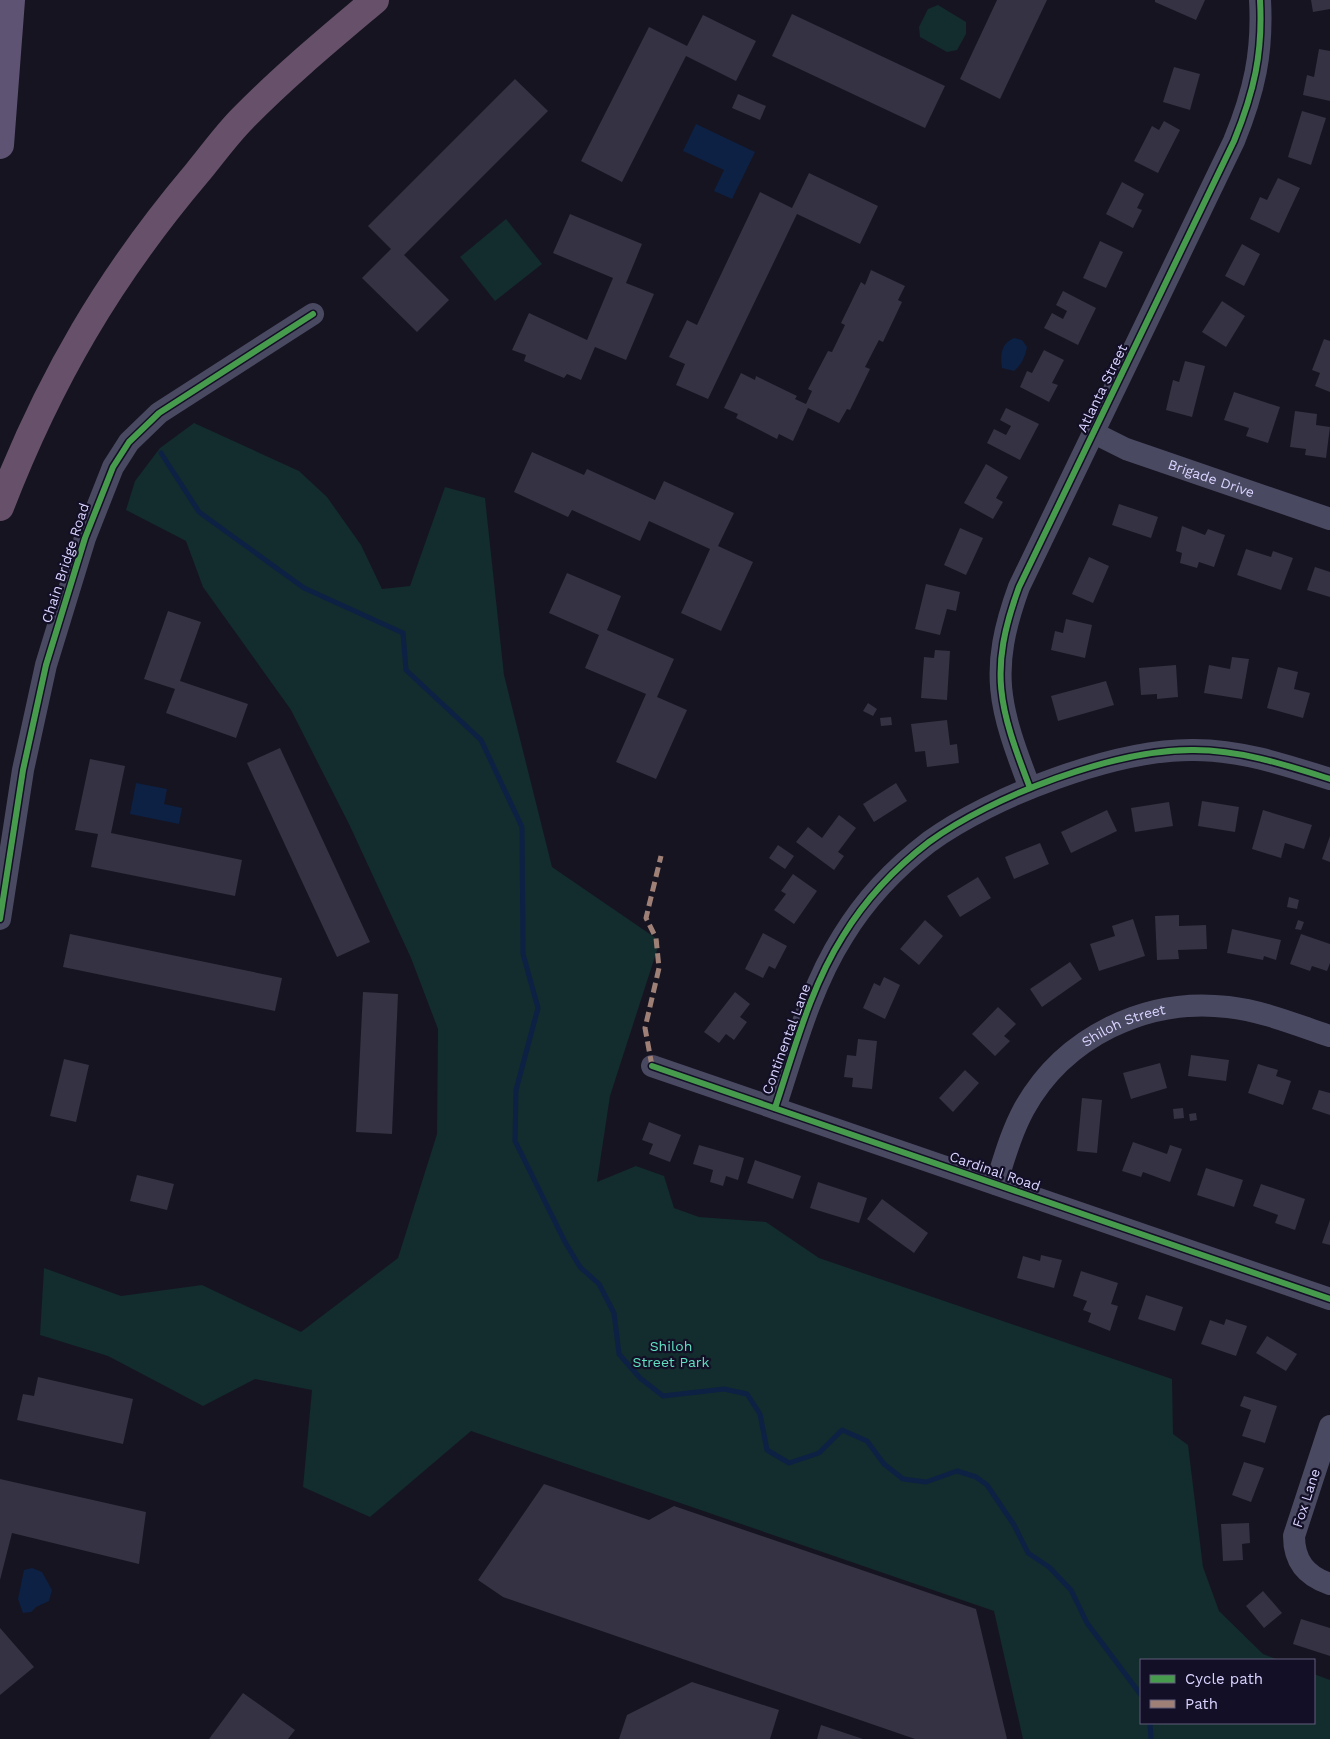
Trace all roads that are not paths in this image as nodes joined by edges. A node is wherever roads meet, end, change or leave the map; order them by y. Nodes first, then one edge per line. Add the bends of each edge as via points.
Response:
1 (11, 0) edge
2 (375, 0) edge
3 (1260, 0) edge
4 (0, 145) edge
5 (313, 314) dead end
6 (1094, 433) junction
7 (0, 507) edge
8 (1330, 518) edge
9 (1330, 780) edge
10 (1030, 788) junction
11 (0, 919) edge
12 (1330, 1036) edge
13 (652, 1066) dead end
14 (775, 1108) junction
15 (996, 1184) junction
16 (1330, 1299) edge
17 (1330, 1426) edge
18 (1330, 1584) edge

1 - 4 main road
2 - 7 highway via 313,52 242,119 158,219 106,292 62,369 27,439
3 - 6 street, Atlanta Street via 1261,42 1248,108
5 - 11 street, Chain Bridge Road via 159,412 129,442 113,466 84,538 44,675 24,770
6 - 8 street, Brigade Drive via 1126,449
6 - 10 street, Atlanta Street via 1019,588 1002,641 1002,708
9 - 10 street, Continental Lane via 1241,754 1187,750 1146,753 1108,761
10 - 14 street, Continental Lane via 958,824 930,842 896,870 865,904 842,937 824,972
12 - 15 street, Shiloh Street via 1268,1016 1209,1005 1157,1010 1122,1021 1092,1037 1065,1058 1032,1095 1011,1136
13 - 14 street, Cardinal Road
14 - 15 street, Cardinal Road
15 - 16 street, Cardinal Road
17 - 18 street, Fox Lane via 1296,1522 1294,1541 1298,1560 1304,1568

